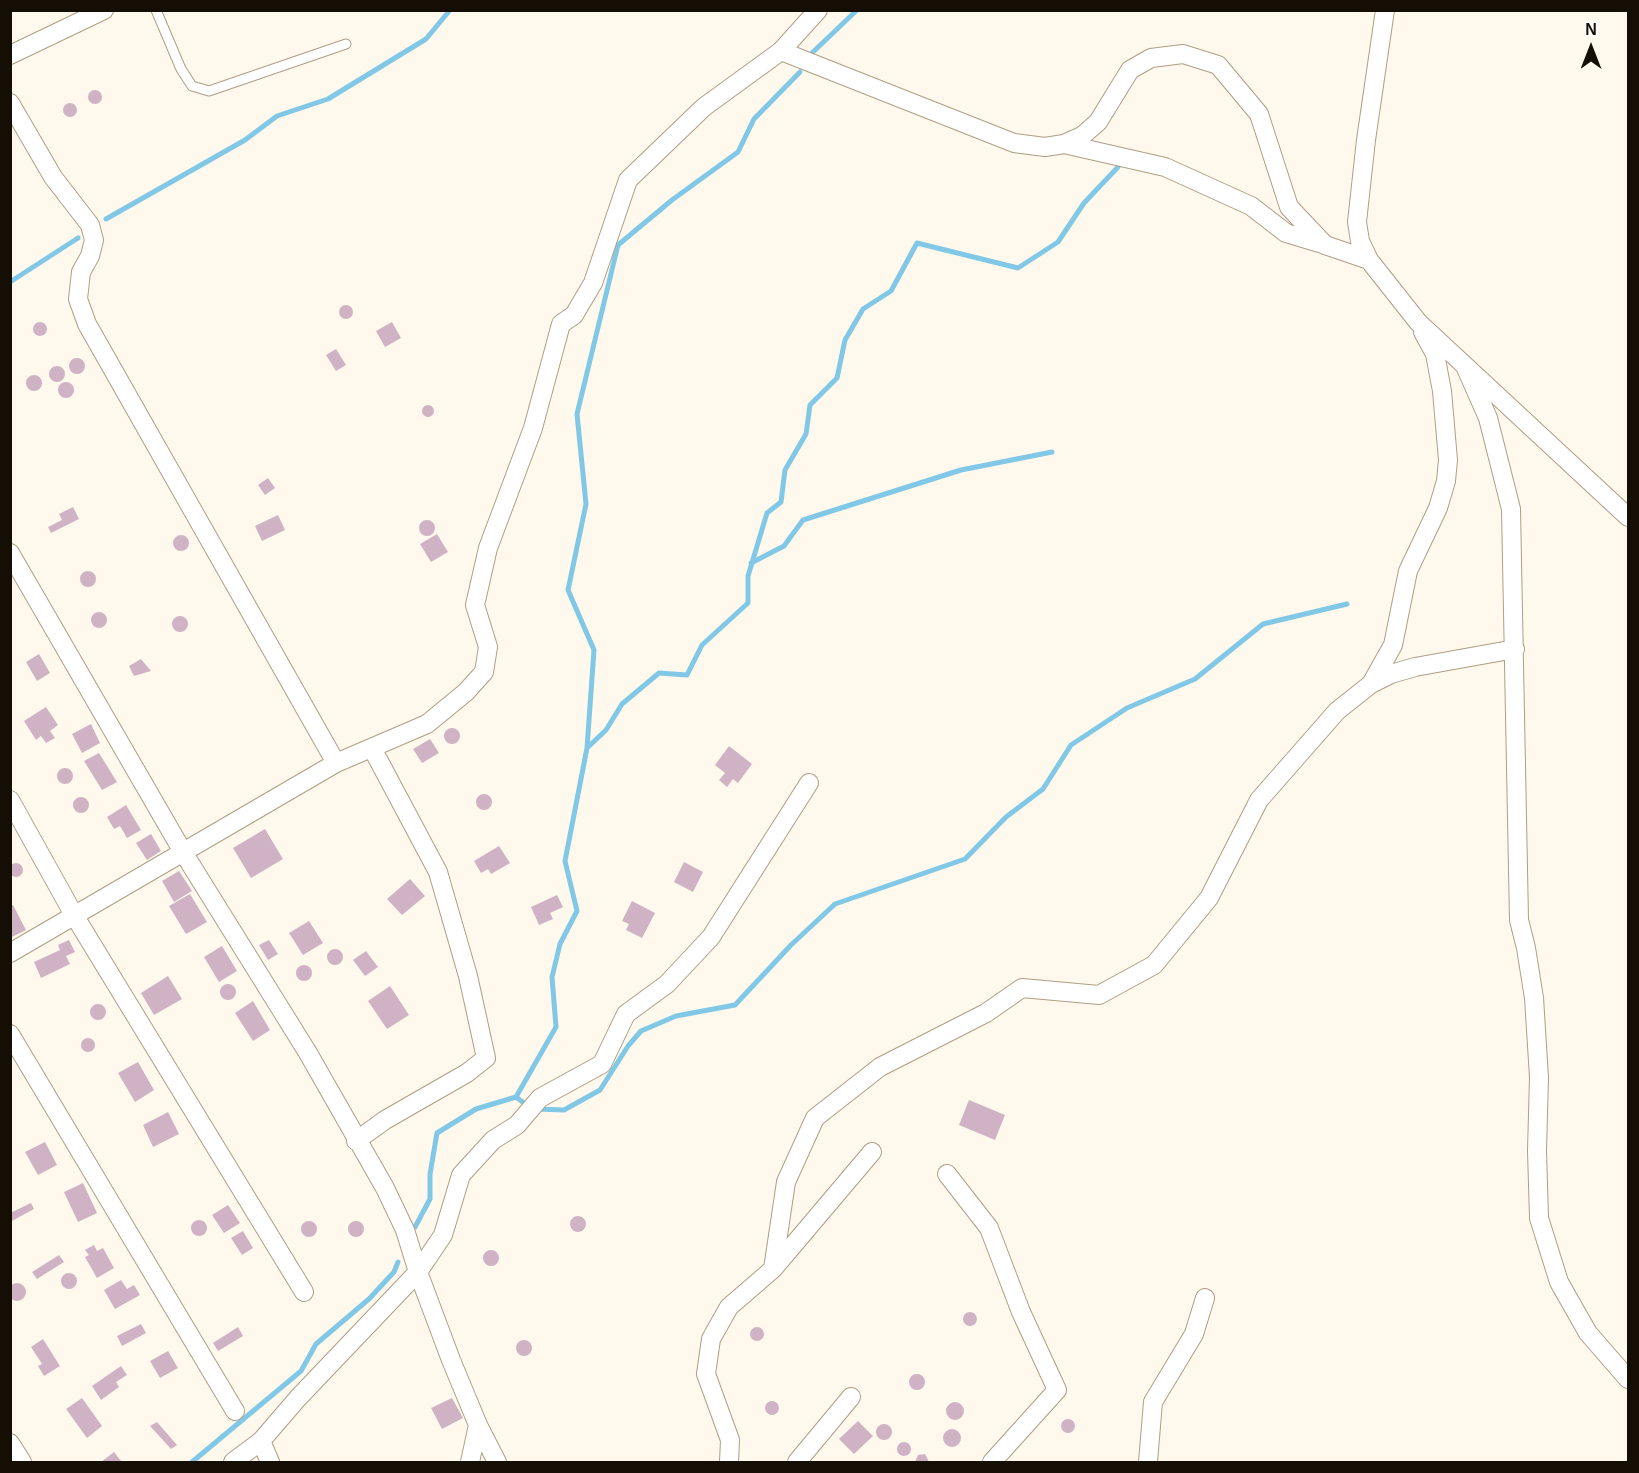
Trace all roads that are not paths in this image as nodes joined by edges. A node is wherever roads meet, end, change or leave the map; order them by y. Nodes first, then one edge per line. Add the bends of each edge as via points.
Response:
1 (104, 10) edge
2 (156, 10) edge
3 (818, 10) edge
4 (1385, 10) edge
5 (346, 44) dead end
6 (781, 51) junction
7 (10, 55) edge
8 (10, 103) edge
9 (1064, 144) junction
10 (1325, 245) junction
11 (1369, 260) junction
12 (1418, 322) junction
13 (1465, 366) junction
14 (1629, 517) edge
15 (10, 553) edge
16 (1515, 649) junction
17 (1371, 684) junction
18 (372, 748) junction
19 (336, 762) junction
20 (809, 783) dead end
21 (10, 800) edge
22 (183, 852) junction
23 (74, 915) junction
24 (10, 953) edge
25 (10, 1034) edge
26 (356, 1141) junction
27 (872, 1152) dead end
28 (947, 1174) dead end
29 (773, 1269) junction
30 (418, 1272) junction
31 (304, 1292) dead end
32 (1206, 1298) dead end
33 (1629, 1380) edge
34 (850, 1397) dead end
35 (235, 1411) dead end
36 (478, 1425) junction
37 (261, 1441) junction
38 (10, 1443) edge
39 (22, 1462) edge
40 (233, 1462) edge
41 (270, 1462) edge
42 (470, 1462) edge
43 (497, 1462) edge
44 (729, 1462) edge
45 (797, 1462) edge
46 (992, 1462) edge
47 (1148, 1462) edge

1 - 7 street
2 - 5 lane via 192,86 209,91
3 - 6 street
4 - 11 street via 1357,222
6 - 9 street via 1014,143 1045,147
6 - 18 street via 704,107 628,180 593,283 574,315 561,324 533,428 488,548 475,604 488,647 484,672 427,724
8 - 19 street via 53,177 90,225 94,240 81,272 78,299 87,324
9 - 10 street via 1165,167 1251,206 1286,233
9 - 10 street via 1082,136 1098,122 1130,70 1151,58 1183,54 1218,65 1259,114 1289,207
10 - 11 street
11 - 12 street
12 - 13 street
12 - 17 street via 1438,364 1446,425 1446,481 1408,571 1393,645
13 - 14 street
13 - 16 street via 1488,418 1510,508
15 - 22 street
16 - 17 street via 1415,667
16 - 33 street via 1519,920 1534,998 1539,1077 1539,1218 1559,1282 1588,1333
17 - 29 street via 1337,711 1258,800 1209,898 1154,965 1099,995 1022,988 986,1013 880,1067 815,1118 786,1182
18 - 19 street
18 - 26 street via 438,872 468,976 486,1058
19 - 22 street
20 - 30 street via 711,937 668,984 626,1014 602,1064 540,1098 517,1125 493,1140 461,1175 443,1235
21 - 23 street
22 - 23 street
22 - 26 street via 308,1053
23 - 24 street
23 - 31 street
25 - 35 street
26 - 30 street via 405,1230
27 - 29 street
28 - 46 street via 989,1228 1057,1390
29 - 44 street via 729,1307 711,1339 706,1374 730,1440
30 - 36 street
30 - 37 street
32 - 47 street via 1194,1334 1153,1402
34 - 45 street
36 - 42 street
36 - 43 street
37 - 40 street
37 - 41 street
38 - 39 street

